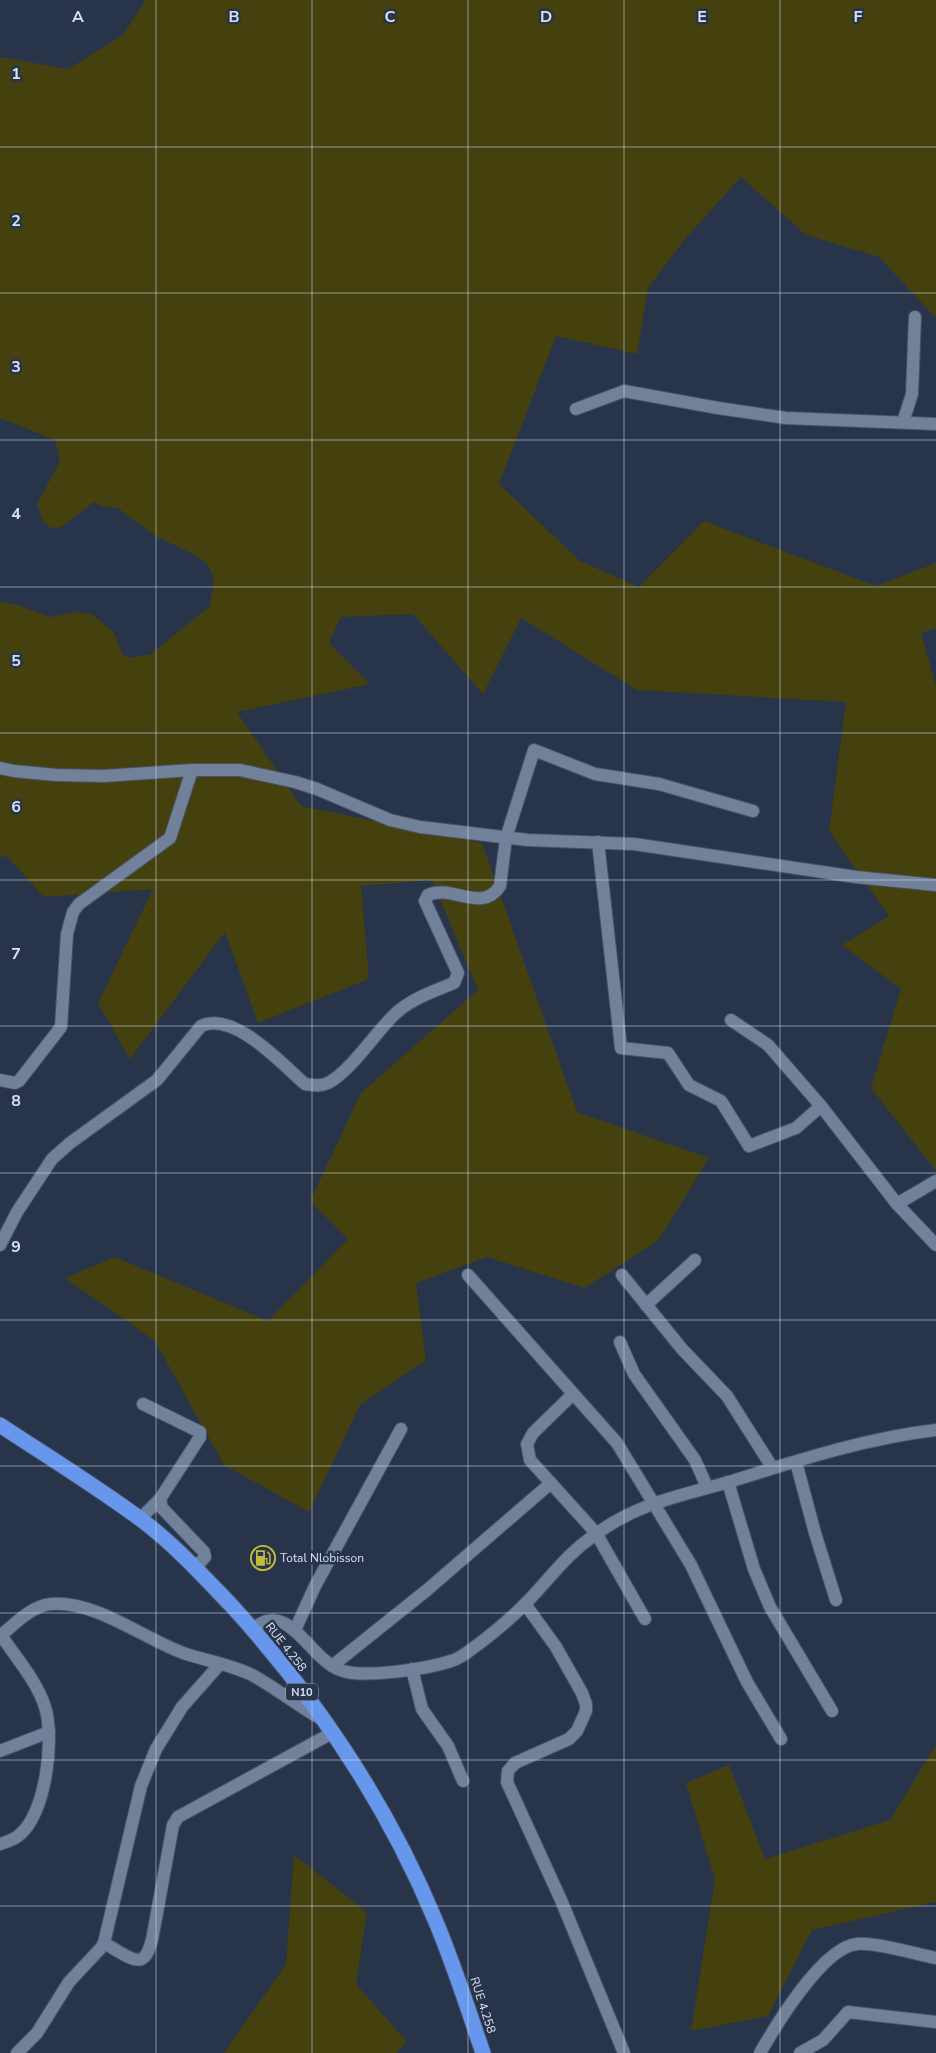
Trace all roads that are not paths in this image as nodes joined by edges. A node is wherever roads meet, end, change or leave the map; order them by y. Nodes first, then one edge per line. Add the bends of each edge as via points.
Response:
1 (915, 318) dead end
2 (576, 409) dead end
3 (903, 422) junction
4 (936, 424) edge
5 (0, 768) edge
6 (192, 770) junction
7 (753, 811) dead end
8 (506, 838) junction
9 (598, 842) junction
10 (936, 885) edge
11 (731, 1020) dead end
12 (0, 1080) edge
13 (821, 1106) junction
14 (936, 1181) edge
15 (897, 1204) junction
16 (0, 1245) edge
17 (936, 1245) edge
18 (695, 1260) dead end
19 (468, 1275) dead end
20 (622, 1275) dead end
21 (646, 1305) junction
22 (620, 1342) dead end
23 (572, 1394) junction
24 (143, 1404) dead end
25 (0, 1425) edge
26 (401, 1429) dead end
27 (936, 1430) edge
28 (796, 1462) junction
29 (772, 1467) junction
30 (728, 1482) junction
31 (551, 1483) junction
32 (707, 1488) junction
33 (160, 1499) junction
34 (654, 1503) junction
35 (140, 1519) junction
36 (596, 1533) junction
37 (195, 1568) junction
38 (836, 1600) dead end
39 (525, 1604) junction
40 (645, 1619) dead end
41 (252, 1629) junction
42 (295, 1630) junction
43 (1, 1636) edge
44 (220, 1664) junction
45 (332, 1666) junction
46 (412, 1669) junction
47 (832, 1710) dead end
48 (323, 1720) junction
49 (49, 1732) junction
50 (332, 1733) junction
51 (781, 1739) dead end
52 (0, 1751) edge
53 (463, 1781) dead end
54 (0, 1844) edge
55 (104, 1943) junction
56 (936, 1958) edge
57 (936, 2022) edge
58 (18, 2053) edge
59 (483, 2053) edge
60 (624, 2053) edge
61 (760, 2053) edge
62 (800, 2053) edge

1 - 3 street via 912,394
2 - 3 street via 624,391 786,418
3 - 4 street
5 - 6 street via 56,775 104,776
6 - 8 street via 253,772 317,789 390,820
6 - 12 street via 170,838 79,904 73,912 64,960 61,1027 19,1081
7 - 8 street via 658,784 595,774 534,750
8 - 9 street
8 - 16 street via 500,886 489,898 440,892 428,895 425,901 458,972 454,983 422,996 396,1012 346,1068 327,1084 305,1084 258,1043 231,1025 210,1022 201,1026 157,1080 70,1142 52,1159 17,1212
9 - 10 street via 634,844 856,877
9 - 13 street via 622,1048 668,1053 689,1085 721,1101 749,1146 796,1128
11 - 13 street via 768,1045
13 - 15 street
14 - 15 street
15 - 17 street
18 - 21 street
19 - 23 street
20 - 21 street
21 - 29 street via 727,1396
22 - 32 street via 634,1374 695,1460
23 - 31 street via 526,1444 530,1460
23 - 34 street via 616,1443
24 - 33 street via 200,1432 200,1437
25 - 35 highway, RUE 4.258 / N10
26 - 42 street via 315,1586
27 - 28 street via 863,1444
28 - 29 street
28 - 38 street
29 - 30 street
30 - 32 street
30 - 47 street via 754,1569 770,1607
31 - 36 street
31 - 45 street via 427,1590
32 - 34 street
33 - 35 street
33 - 37 street via 162,1508 204,1552 205,1558
34 - 36 street
34 - 51 street via 690,1565 746,1682
35 - 37 highway, RUE 4.258 / N10
36 - 39 street via 563,1561
36 - 40 street
37 - 41 highway, RUE 4.258 / N10
39 - 46 street via 462,1656
39 - 60 street via 556,1647 582,1693 586,1712 577,1731 569,1739 515,1763 508,1771 507,1782 561,1900
41 - 42 street via 262,1621 275,1619
41 - 48 highway, RUE 4.258 / N10
42 - 45 street
43 - 44 street via 33,1610 64,1604 95,1612 173,1648
43 - 49 street via 39,1693 46,1708
44 - 48 street via 251,1675
44 - 55 street via 182,1707 156,1749 141,1786
45 - 46 street via 362,1674
46 - 53 street via 422,1709 448,1746
48 - 50 highway, RUE 4.258 / N10
49 - 52 street
49 - 54 street via 50,1747 36,1811 17,1837
50 - 55 street via 178,1817 173,1825 152,1940 145,1958 132,1960
50 - 59 highway, RUE 4.258 / N10 via 383,1814 435,1920
55 - 58 street via 69,1982 37,2033
56 - 61 street via 868,1944 849,1946 815,1972
57 - 62 street via 848,2012 823,2040

